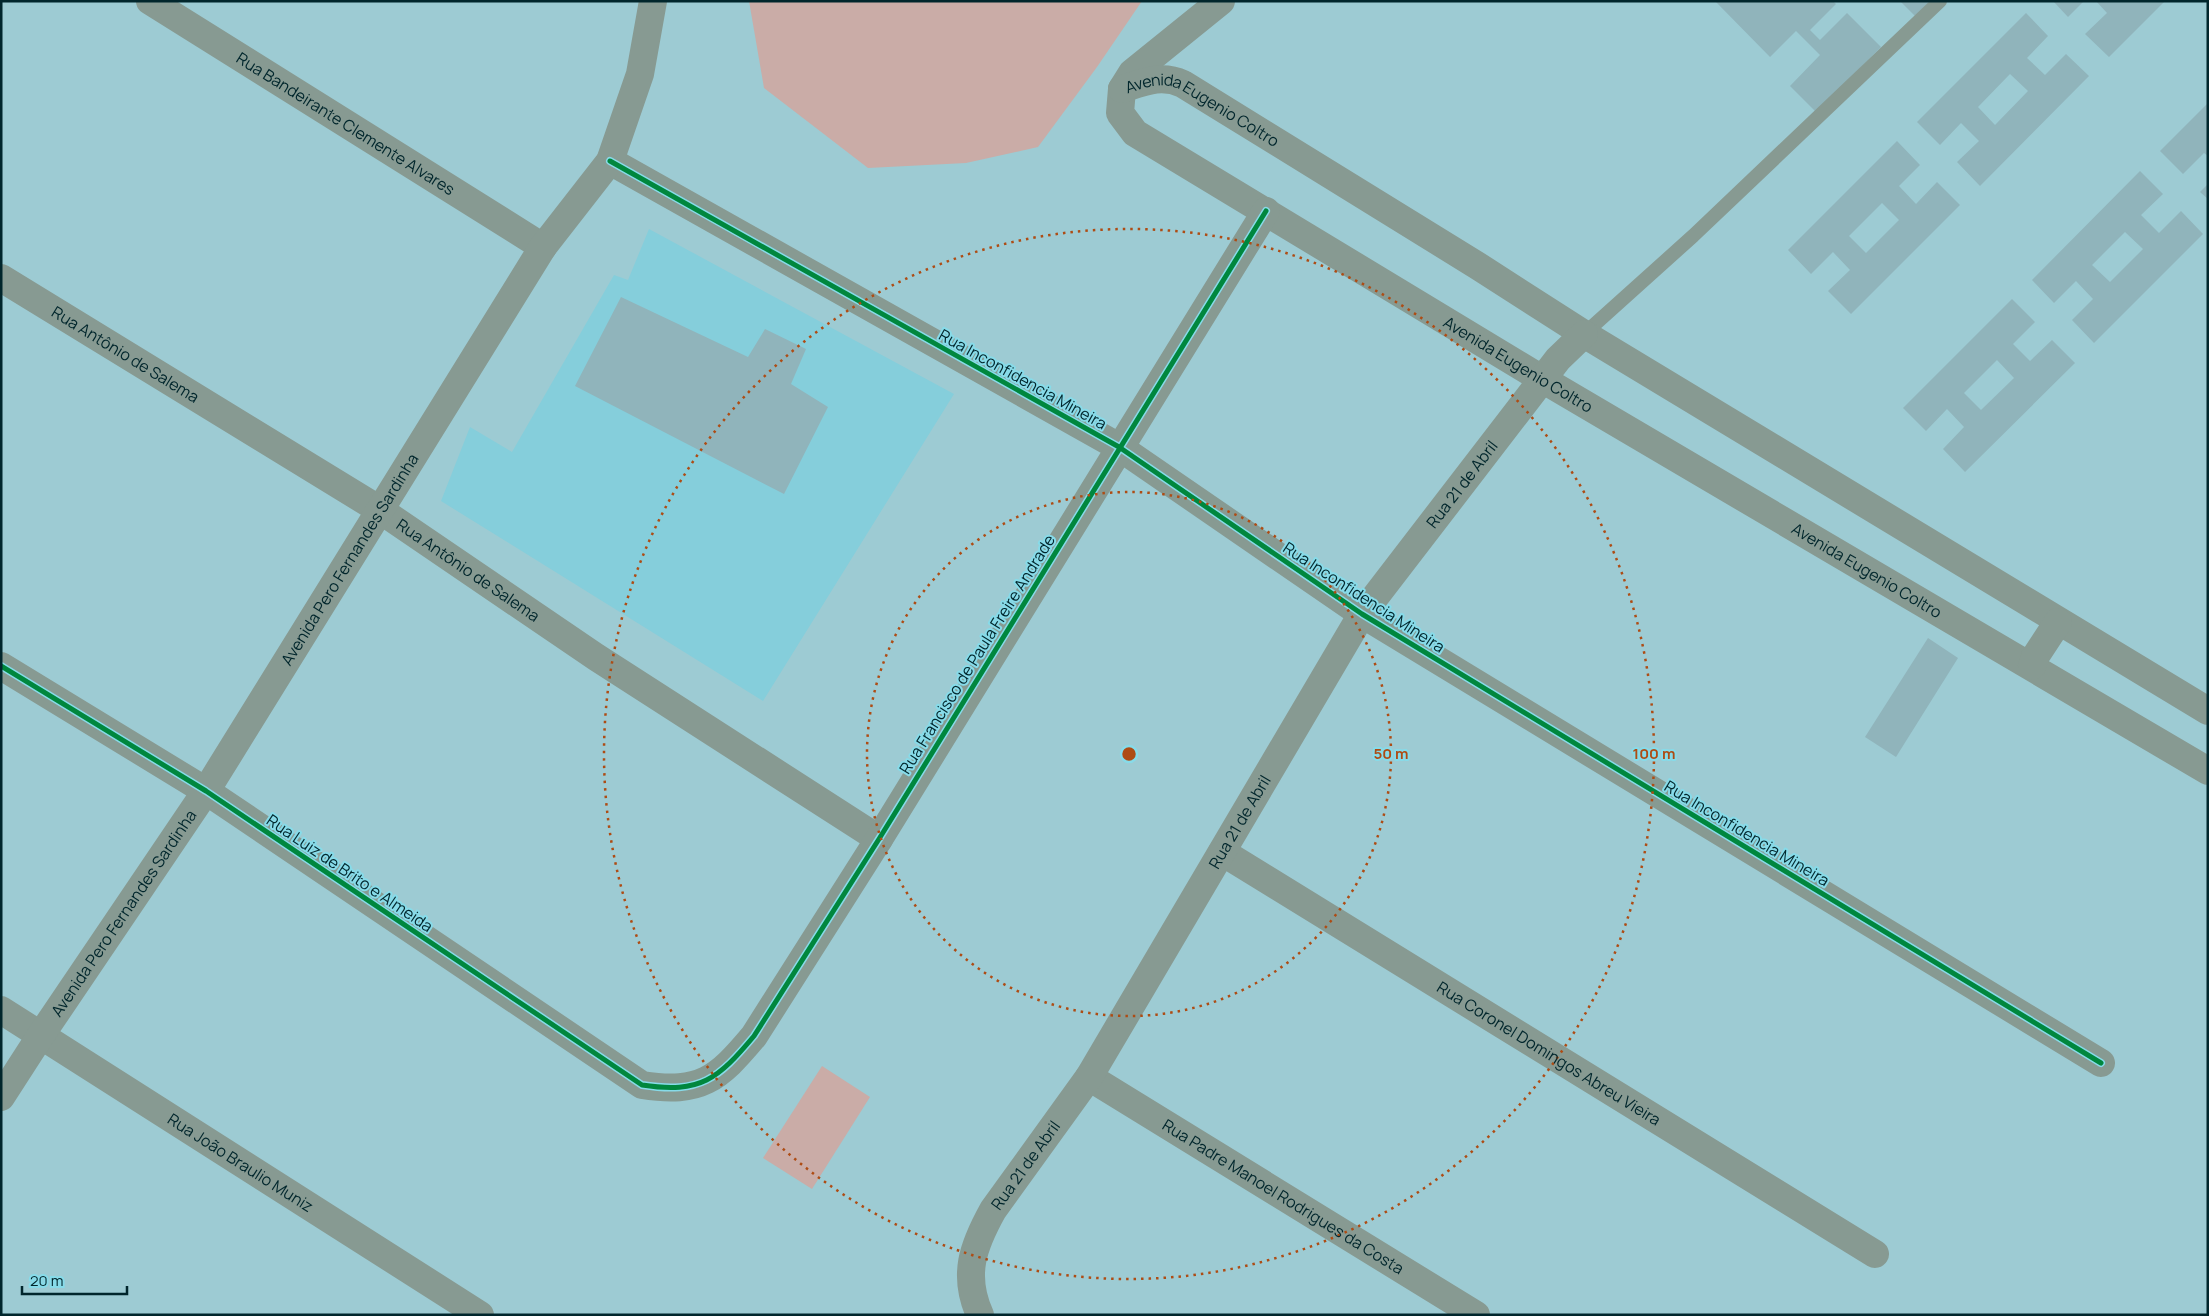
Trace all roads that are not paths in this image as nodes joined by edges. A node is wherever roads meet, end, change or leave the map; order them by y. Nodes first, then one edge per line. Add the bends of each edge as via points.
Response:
1 (150, 1) edge
2 (653, 1) edge
3 (1221, 1) edge
4 (1940, 1) edge
5 (1122, 89) junction
6 (610, 161) junction
7 (1266, 211) junction
8 (542, 248) junction
9 (1, 278) edge
10 (1584, 334) junction
11 (1542, 379) junction
12 (1119, 447) junction
13 (380, 510) junction
14 (1362, 614) junction
15 (2058, 622) junction
16 (1, 666) edge
17 (2032, 666) junction
18 (2208, 711) edge
19 (2208, 771) edge
20 (206, 791) junction
21 (878, 839) junction
22 (1222, 852) junction
23 (1, 1010) edge
24 (41, 1035) junction
25 (2101, 1063) dead end
26 (1089, 1077) junction
27 (687, 1087) joint
28 (1, 1097) edge
29 (1875, 1254) dead end
30 (480, 1315) edge
31 (980, 1315) edge
32 (1476, 1315) edge

1 - 8 street, Rua Bandeirante Clemente Alvares
2 - 6 street, Avenida Pero Fernandes Sardinha via 640,74
3 - 5 street via 1132,73
4 - 10 lane via 1693,236
5 - 7 street, Avenida Eugenio Coltro via 1120,113 1135,133
5 - 10 street, Avenida Eugenio Coltro via 1152,80 1171,79 1183,84
6 - 8 street, Avenida Pero Fernandes Sardinha
6 - 12 street, Rua Inconfidencia Mineira
7 - 11 street, Avenida Eugenio Coltro
7 - 12 street, Rua Francisco de Paula Freire Andrade
8 - 13 street, Avenida Pero Fernandes Sardinha
9 - 13 street, Rua Antônio de Salema
10 - 11 street, Rua 21 de Abril
10 - 15 street, Avenida Eugenio Coltro
11 - 14 street, Rua 21 de Abril
11 - 17 street, Avenida Eugenio Coltro
12 - 14 street, Rua Inconfidencia Mineira
12 - 21 street, Rua Francisco de Paula Freire Andrade
13 - 20 street, Avenida Pero Fernandes Sardinha
13 - 21 street, Rua Antônio de Salema via 596,657
14 - 22 street, Rua 21 de Abril
14 - 25 street, Rua Inconfidencia Mineira
15 - 17 street
15 - 18 street, Avenida Eugenio Coltro
16 - 20 street, Rua Luiz de Brito e Almeida
17 - 19 street, Avenida Eugenio Coltro
20 - 24 street, Avenida Pero Fernandes Sardinha
20 - 27 street, Rua Luiz de Brito e Almeida via 642,1085 666,1089
21 - 27 street, Rua Francisco de Paula Freire Andrade via 754,1036 730,1065 712,1078
22 - 26 street, Rua 21 de Abril
22 - 29 street, Rua Coronel Domingos Abreu Vieira
23 - 24 street, Rua João Braulio Muniz
24 - 28 street, Avenida Pero Fernandes Sardinha
24 - 30 street, Rua João Braulio Muniz
26 - 31 street, Rua 21 de Abril via 993,1210 980,1233 972,1255 970,1282
26 - 32 street, Rua Padre Manoel Rodrigues da Costa

